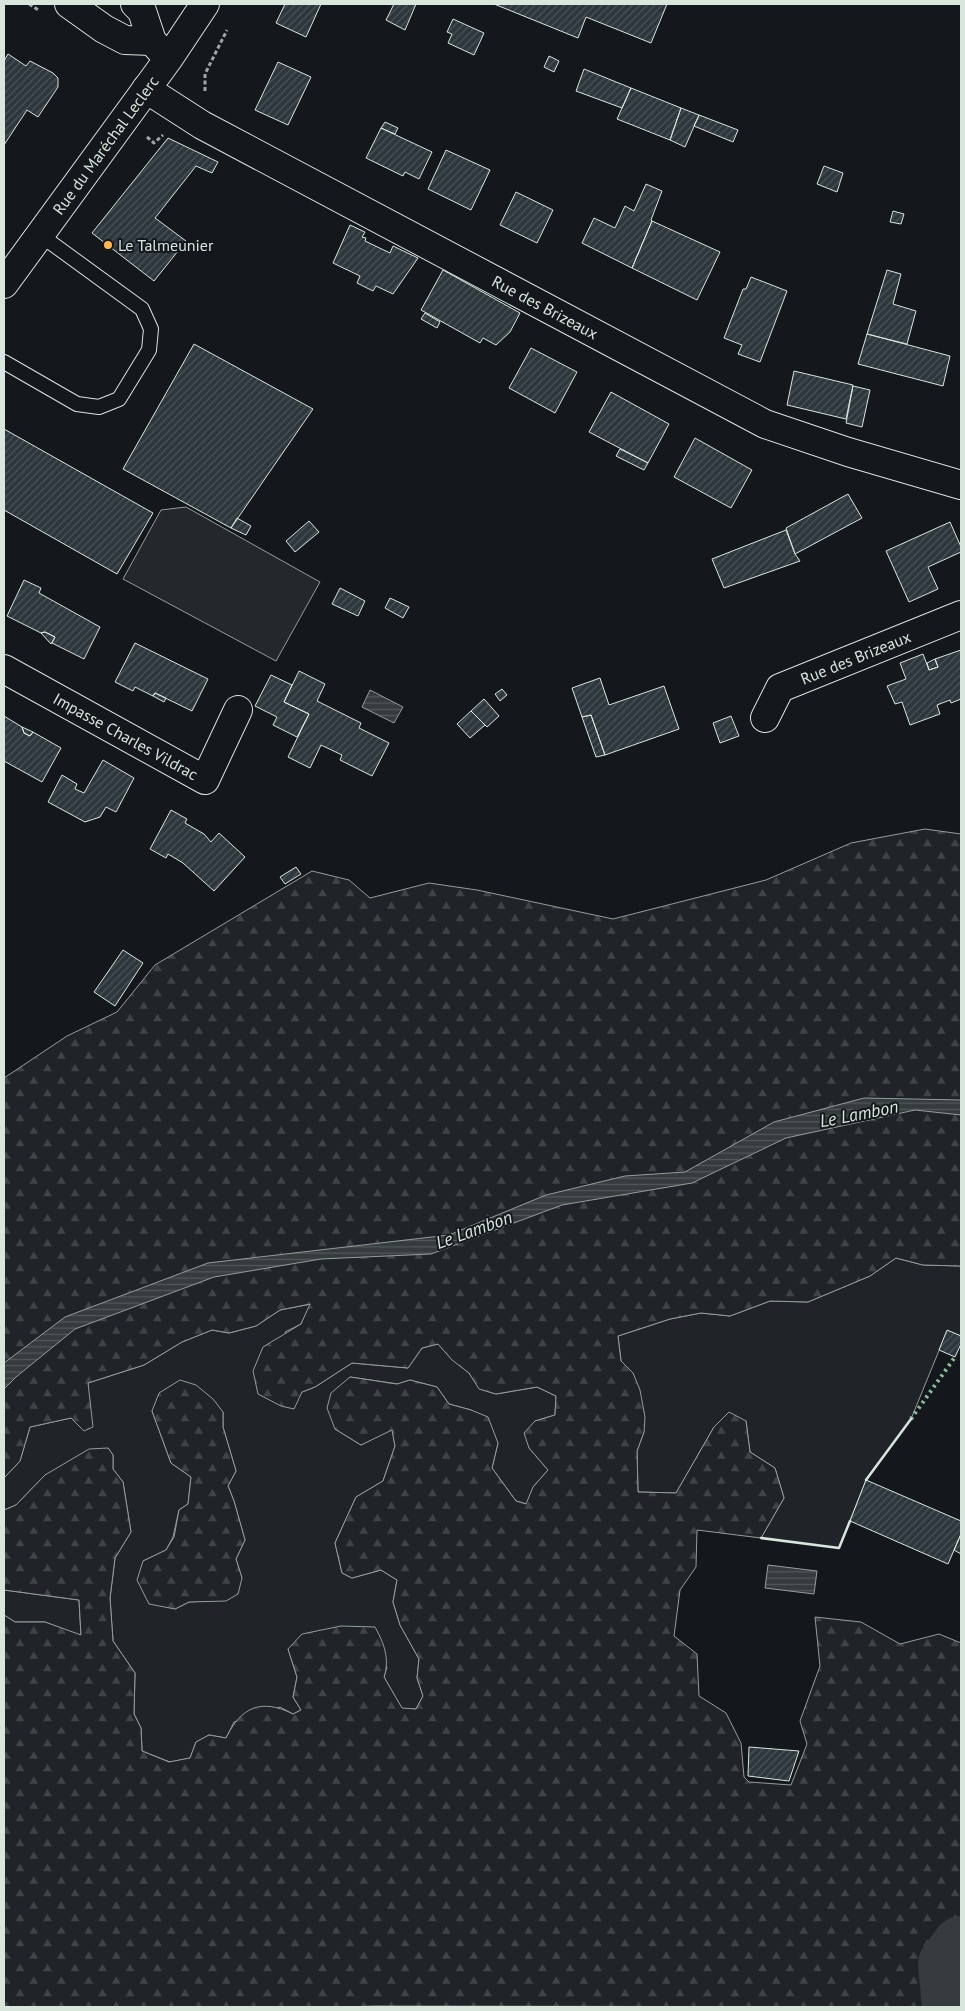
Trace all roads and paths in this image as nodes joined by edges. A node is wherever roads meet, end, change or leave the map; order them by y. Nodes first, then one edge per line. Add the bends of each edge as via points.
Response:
1 (69, 4) edge
2 (135, 4) edge
3 (205, 4) edge
4 (160, 50) junction
5 (146, 89) junction
6 (39, 234) junction
7 (4, 284) edge
8 (4, 362) edge
9 (961, 485) edge
10 (961, 615) edge
11 (4, 669) edge
12 (238, 710) dead end
13 (766, 718) dead end

1 - 4 street via 104,29 126,40
2 - 4 street via 142,11
3 - 4 street, Rue du Maréchal Leclerc
4 - 5 street, Rue du Maréchal Leclerc
5 - 6 street, Rue du Maréchal Leclerc
5 - 9 street, Rue des Brizeaux via 202,125 765,424
6 - 7 street, Rue du Maréchal Leclerc
6 - 8 lane via 142,309 151,329 148,350 119,399 99,407 77,404
10 - 13 street, Rue des Brizeaux via 780,688
11 - 12 street, Impasse Charles Vildrac via 205,780

